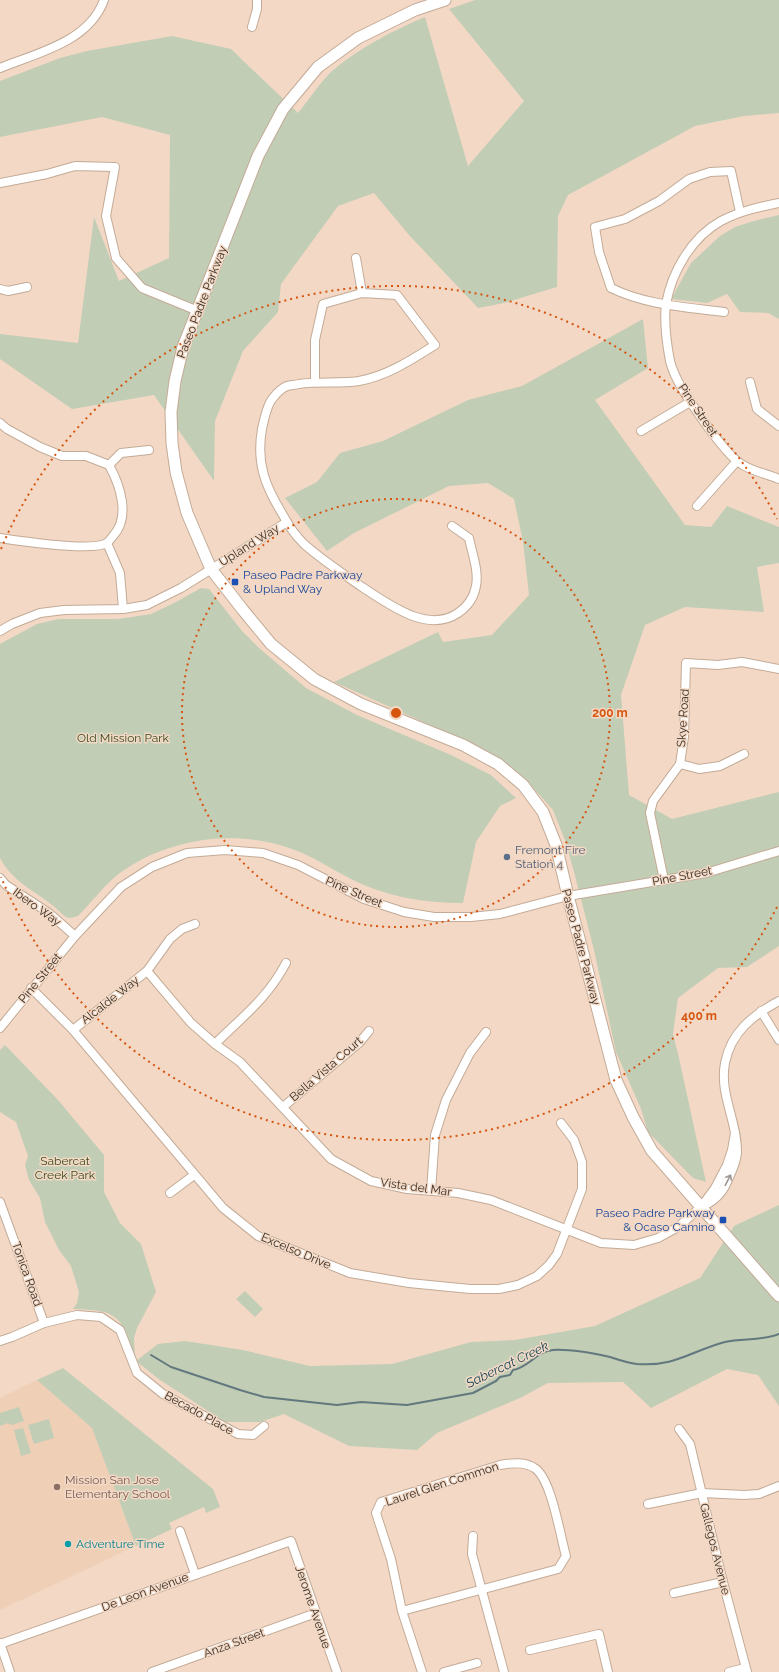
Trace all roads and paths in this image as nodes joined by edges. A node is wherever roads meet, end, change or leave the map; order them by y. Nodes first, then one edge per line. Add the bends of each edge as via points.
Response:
1 (104, 0) edge
2 (257, 0) edge
3 (446, 0) edge
4 (252, 28) dead end
5 (0, 68) edge
6 (0, 183) edge
7 (779, 203) edge
8 (740, 212) junction
9 (356, 258) dead end
10 (27, 286) dead end
11 (0, 290) edge
12 (362, 293) junction
13 (666, 305) junction
14 (198, 311) junction
15 (724, 312) dead end
16 (315, 382) junction
17 (750, 382) dead end
18 (690, 402) junction
19 (0, 423) edge
20 (779, 426) edge
21 (641, 431) dead end
22 (148, 450) dead end
23 (737, 461) junction
24 (109, 464) junction
25 (778, 476) edge
26 (698, 506) dead end
27 (287, 522) junction
28 (452, 526) dead end
29 (0, 538) edge
30 (106, 543) junction
31 (211, 569) junction
32 (123, 609) junction
33 (0, 631) edge
34 (779, 668) edge
35 (744, 754) dead end
36 (680, 764) junction
37 (779, 851) edge
38 (0, 878) edge
39 (664, 880) junction
40 (568, 896) junction
41 (195, 924) dead end
42 (75, 936) junction
43 (286, 963) dead end
44 (147, 971) junction
45 (31, 988) junction
46 (779, 1000) edge
47 (761, 1011) junction
48 (0, 1028) edge
49 (73, 1030) junction
50 (369, 1031) dead end
51 (486, 1032) dead end
52 (779, 1040) edge
53 (214, 1044) junction
54 (283, 1107) junction
55 (561, 1122) dead end
56 (194, 1175) junction
57 (431, 1190) junction
58 (170, 1193) dead end
59 (0, 1202) edge
60 (701, 1207) junction
61 (566, 1230) junction
62 (778, 1294) edge
63 (44, 1322) junction
64 (0, 1341) edge
65 (264, 1426) dead end
66 (679, 1429) dead end
67 (779, 1486) edge
68 (702, 1493) junction
69 (648, 1504) dead end
70 (180, 1532) dead end
71 (473, 1536) dead end
72 (290, 1541) joint
73 (195, 1574) junction
74 (723, 1582) junction
75 (481, 1589) junction
76 (674, 1593) dead end
77 (402, 1611) junction
78 (316, 1613) junction
79 (0, 1643) edge
80 (530, 1650) dead end
81 (477, 1663) dead end
82 (746, 1670) edge
83 (10, 1672) edge
84 (152, 1672) edge
85 (337, 1672) edge
86 (422, 1672) edge
87 (444, 1672) edge
88 (504, 1672) edge
89 (608, 1672) edge
90 (728, 1672) edge

1 - 5 street via 100,10 83,30 66,41
2 - 4 street via 258,9
3 - 14 main road, Paseo Padre Parkway via 415,10 358,38 318,68 283,109 258,156
6 - 14 street via 76,166 115,167 106,216 116,258 142,288
7 - 8 street, Pine Street
8 - 13 street, Pine Street via 720,222 689,249 673,279
8 - 13 street via 731,171 710,172 689,179 659,201 625,219 595,227 611,288 629,296
9 - 12 street
10 - 11 street via 8,291
12 - 16 street via 323,304 315,340
12 - 16 street via 397,295 435,345 390,372 359,381
13 - 15 street
13 - 18 street, Pine Street via 670,362
14 - 31 main road, Paseo Padre Parkway via 183,347 175,381 171,412 172,443 176,472 187,514
16 - 27 street via 286,386 271,399 263,423 260,462 270,493
17 - 20 street via 757,409
18 - 21 street
18 - 23 street, Pine Street via 710,431
19 - 24 street via 33,443 62,456 86,456
22 - 24 street via 121,453
23 - 25 street, Pine Street via 752,469
23 - 26 street
24 - 30 street via 116,478 123,515 119,530
27 - 28 street via 303,543 331,566 384,601 415,617 434,620 454,616 464,609 472,598 476,585 469,538
27 - 31 street, Upland Way
29 - 30 street via 42,544 89,546
30 - 32 street via 120,574
31 - 32 street, Upland Way via 148,605
31 - 40 main road, Paseo Padre Parkway via 272,644 314,679 361,704 463,745 498,764 523,786 545,817 556,845
32 - 33 street, Upland Way via 40,613
34 - 36 street, Skye Road via 742,662 718,665 686,663 684,737
35 - 36 street via 720,766 699,769
36 - 39 street, Skye Road via 653,801 650,813
37 - 39 street, Pine Street via 706,873
38 - 42 street, Ibero Way via 6,885 49,913
39 - 40 street, Pine Street
40 - 42 street, Pine Street via 500,914 471,917 434,916 404,912 364,899 298,865 263,853 225,850 188,853 152,867 121,887
40 - 60 main road, Paseo Padre Parkway via 616,1080 652,1151
41 - 44 street, Alcalde Way via 182,929 170,939
42 - 45 street, Pine Street
43 - 53 street via 257,1005
44 - 49 street, Alcalde Way
44 - 53 street, Vista del Mar via 191,1023
45 - 48 street, Pine Street
45 - 49 street, Excelso Drive
46 - 47 street, Vista del Mar
47 - 52 street
47 - 60 street, Vista del Mar via 736,1036 725,1063 723,1082 737,1153 732,1173 718,1197
49 - 56 street, Excelso Drive
50 - 54 street, Bella Vista Court via 359,1043
51 - 57 street via 470,1053 446,1100 435,1135
53 - 54 street, Vista del Mar via 240,1062
54 - 57 street, Vista del Mar via 331,1159 371,1181 407,1189
55 - 61 street, Excelso Drive via 574,1140 582,1162 582,1189
56 - 58 street
56 - 61 street, Excelso Drive via 223,1208 258,1236 350,1273 409,1283 470,1289 500,1289 518,1285 537,1276 549,1265 557,1254
57 - 61 street, Vista del Mar via 491,1200
59 - 63 street, Tonica Road
60 - 61 street, Vista del Mar via 678,1227 658,1238 634,1246 601,1243
60 - 62 main road, Paseo Padre Parkway
63 - 64 street
63 - 65 street, Becado Place via 77,1315 101,1317 120,1330 137,1373 163,1394 238,1434 253,1435
66 - 68 street, Gallegos Avenue via 690,1444
67 - 68 street via 759,1494
68 - 69 street
68 - 74 street, Gallegos Avenue
70 - 73 street
71 - 75 street via 472,1554
72 - 73 street, De Leon Avenue
72 - 78 street, Jerome Avenue
73 - 79 street, De Leon Avenue
74 - 76 street
74 - 82 street, Gallegos Avenue
75 - 77 street, Laurel Glen Common
75 - 77 street, Laurel Glen Common via 558,1569 566,1556 546,1482 535,1468 518,1463 500,1464 381,1502 376,1513 391,1559
75 - 88 street
77 - 86 street, Laurel Glen Common
78 - 84 street, Anza Street
78 - 85 street, Jerome Avenue
79 - 83 street
80 - 89 street via 599,1634
81 - 87 street
82 - 90 street

